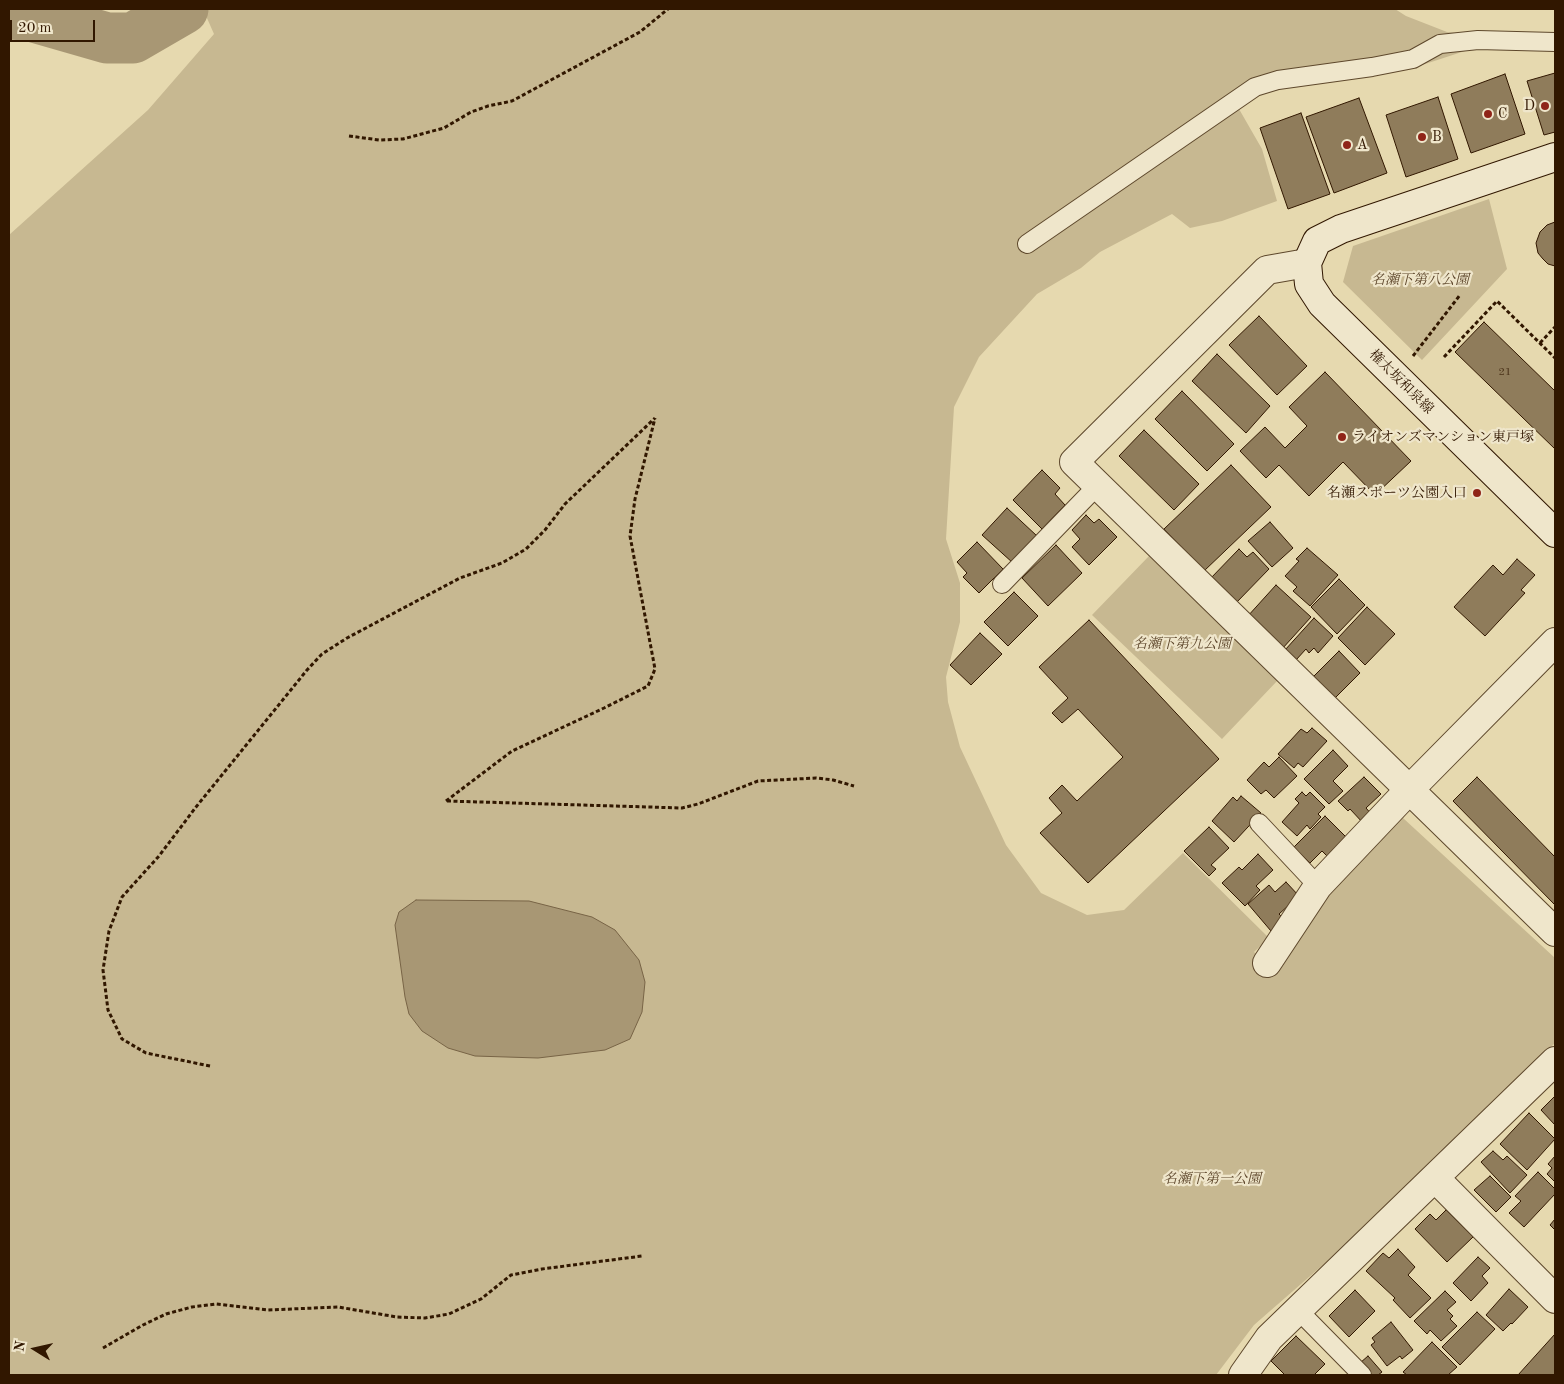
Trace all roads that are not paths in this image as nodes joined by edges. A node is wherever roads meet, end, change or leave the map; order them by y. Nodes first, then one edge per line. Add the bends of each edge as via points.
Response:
1 (1555, 42) edge
2 (1555, 158) edge
3 (1027, 244) dead end
4 (1307, 263) junction
5 (1098, 485) junction
6 (1555, 534) edge
7 (1002, 584) dead end
8 (1555, 642) edge
9 (1410, 788) junction
10 (1259, 823) dead end
11 (1318, 886) junction
12 (1555, 932) edge
13 (1267, 963) dead end
14 (1555, 1062) edge
15 (1435, 1178) junction
16 (1555, 1299) edge
17 (1298, 1310) junction
18 (1242, 1375) edge
19 (1362, 1375) edge

1 - 3 lane via 1478,40 1440,44 1413,59 1255,86
2 - 4 street via 1341,228 1317,240
4 - 5 street via 1268,270 1074,462
4 - 6 street, 権太坂和泉線 via 1309,284 1322,304
5 - 7 lane
5 - 9 street
8 - 9 street
9 - 11 street
9 - 12 street
10 - 11 lane
11 - 13 street
14 - 15 street
15 - 16 street
15 - 17 street
17 - 18 street via 1269,1338
17 - 19 lane

